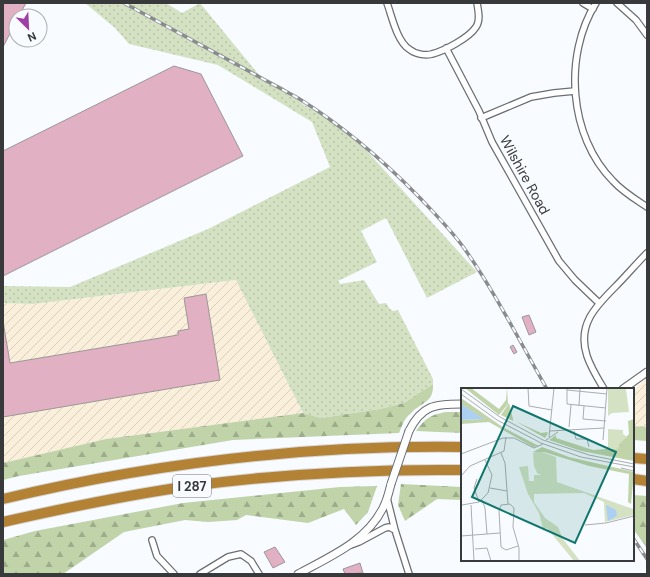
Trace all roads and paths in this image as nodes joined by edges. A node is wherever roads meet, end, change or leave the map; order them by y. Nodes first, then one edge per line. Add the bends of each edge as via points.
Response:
1 (387, 3) edge
2 (478, 3) edge
3 (583, 3) edge
4 (596, 3) edge
5 (617, 3) edge
6 (593, 9) junction
7 (647, 35) edge
8 (446, 48) junction
9 (575, 91) junction
10 (481, 118) junction
11 (647, 207) edge
12 (647, 253) edge
13 (599, 303) junction
14 (647, 372) edge
15 (603, 388) edge
16 (624, 388) edge
17 (461, 404) edge
18 (461, 447) edge
19 (634, 458) edge
20 (647, 459) edge
21 (461, 470) edge
22 (634, 479) edge
23 (647, 481) edge
24 (387, 498) junction
25 (3, 499) edge
26 (3, 522) edge
27 (395, 530) junction
28 (152, 540) dead end
29 (351, 545) junction
30 (174, 574) edge
31 (200, 574) edge
32 (259, 574) edge
33 (298, 574) edge
34 (409, 574) edge

1 - 8 street via 401,41 408,49 422,54 432,54
2 - 8 street via 476,27 464,38
3 - 6 street
4 - 6 street
5 - 7 street via 636,20
6 - 9 street via 582,35
8 - 10 street, Wilshire Road
9 - 10 street via 531,97
9 - 11 street via 579,115 589,145 599,164 613,181
10 - 13 street, Wilshire Road via 559,261
12 - 13 street
13 - 15 street via 593,310 585,330 585,348 591,366
14 - 16 street
17 - 24 street, bridge via 429,408 415,420
18 - 25 highway, I 287 via 339,450 224,459 71,483
19 - 20 highway
21 - 26 highway, I 287 via 384,470 247,480 134,495
22 - 23 highway
24 - 27 street
24 - 29 street via 373,524
27 - 29 street via 385,528
27 - 34 street
28 - 30 street via 157,556
29 - 33 street
31 - 32 street via 228,557 241,554 251,561

